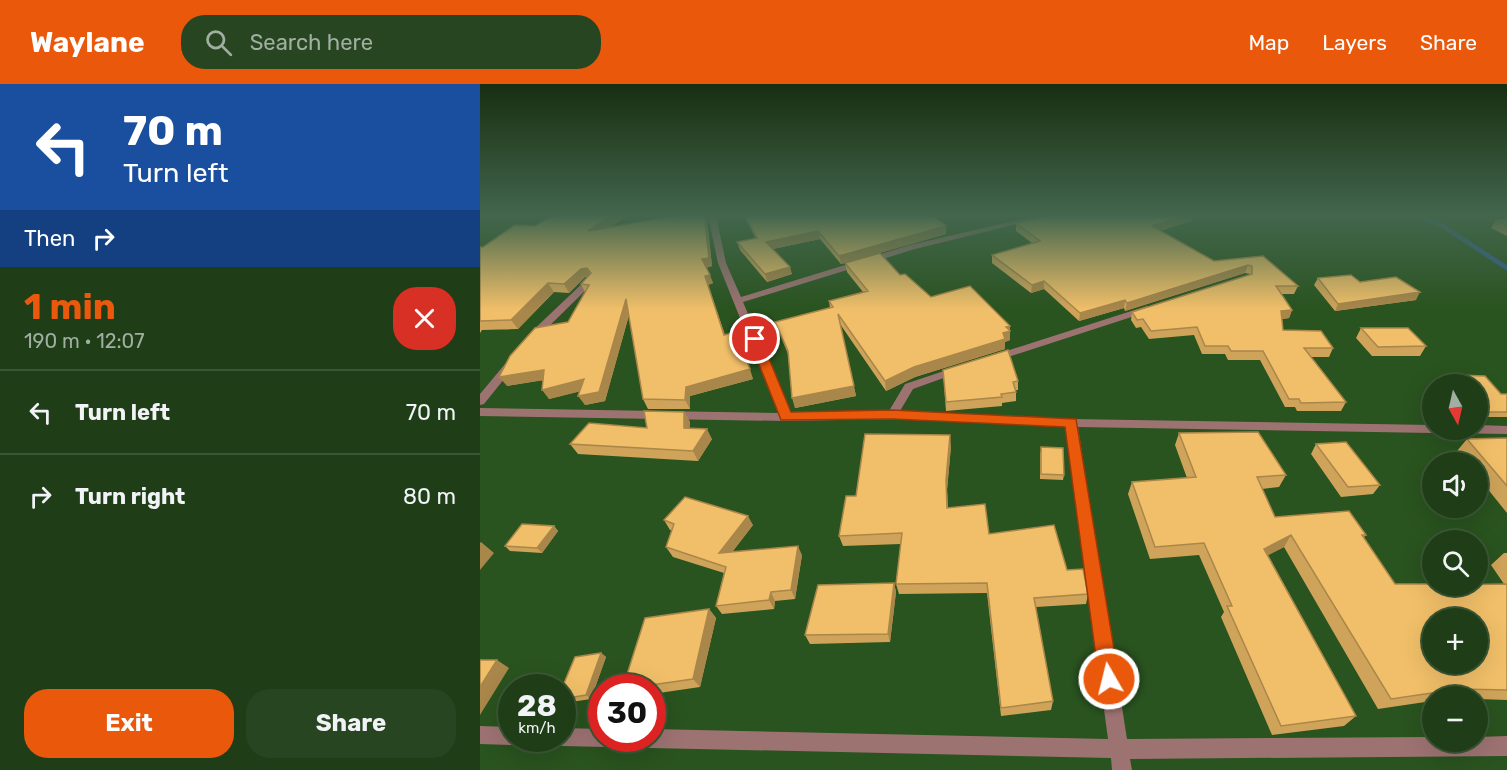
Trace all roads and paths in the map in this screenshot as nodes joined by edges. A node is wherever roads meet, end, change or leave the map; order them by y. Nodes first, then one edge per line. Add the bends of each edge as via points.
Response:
1 (718, 246) edge
2 (918, 246) edge
3 (591, 281) edge
4 (739, 300) junction
5 (1156, 306) edge
6 (525, 344) edge
7 (988, 360) edge
8 (513, 361) edge
9 (965, 367) edge
10 (480, 401) edge
11 (480, 412) edge
12 (892, 415) junction
13 (786, 417) junction
14 (1071, 423) junction
15 (1422, 429) edge
16 (1488, 430) edge
17 (1507, 430) edge
18 (480, 735) edge
19 (498, 736) edge
20 (666, 739) edge
21 (1507, 746) edge
22 (1119, 749) junction
23 (1122, 770) edge

1 - 4 street
2 - 4 street
3 - 6 street
4 - 13 street
5 - 7 street
8 - 10 street
9 - 12 street via 909,387
11 - 13 street
12 - 13 street
12 - 14 street
14 - 15 street
14 - 22 street
16 - 17 street
18 - 19 street
20 - 22 street
21 - 22 street
22 - 23 street

